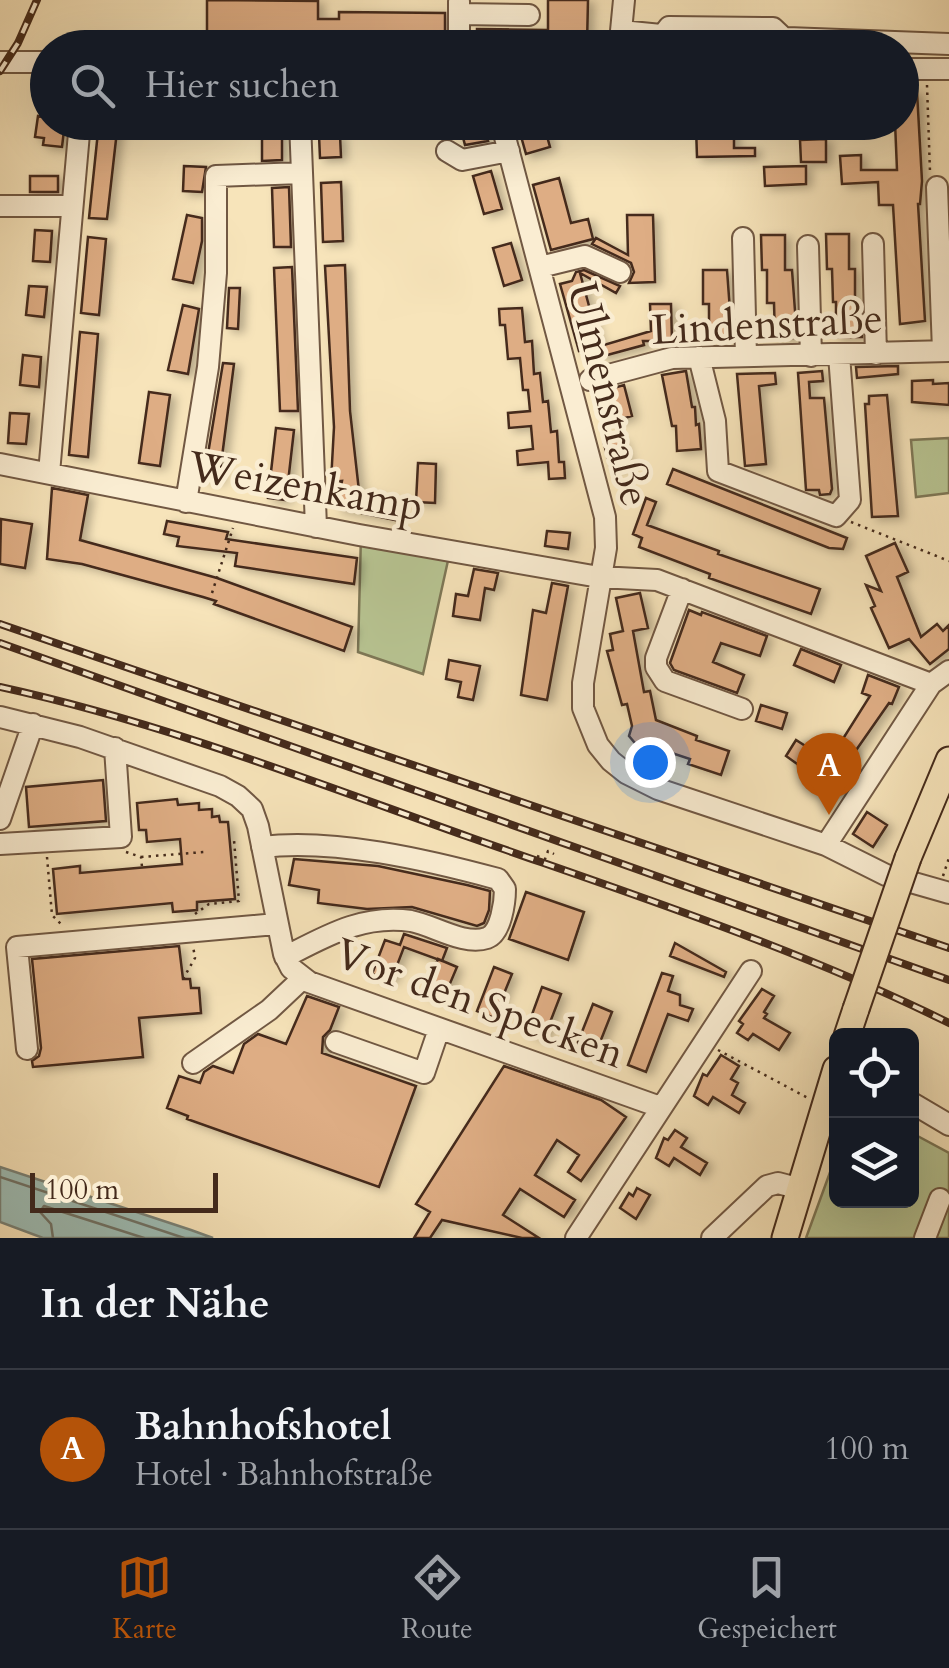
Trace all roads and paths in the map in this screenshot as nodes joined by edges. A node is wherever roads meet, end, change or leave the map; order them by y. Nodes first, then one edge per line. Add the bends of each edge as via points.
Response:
1 (624, 0) edge
2 (463, 9) edge
3 (529, 16) dead end
4 (621, 30) edge
5 (666, 30) edge
6 (775, 30) edge
7 (919, 44) edge
8 (949, 44) edge
9 (0, 62) edge
10 (30, 62) edge
11 (919, 69) edge
12 (926, 69) junction
13 (949, 69) edge
14 (78, 140) edge
15 (301, 140) edge
16 (506, 140) edge
17 (447, 151) dead end
18 (509, 151) junction
19 (302, 173) junction
20 (934, 187) joint
21 (0, 206) edge
22 (72, 206) junction
23 (743, 238) dead end
24 (873, 244) dead end
25 (808, 246) dead end
26 (540, 267) junction
27 (620, 272) dead end
28 (946, 351) edge
29 (876, 354) junction
30 (839, 355) junction
31 (746, 356) junction
32 (811, 356) junction
33 (699, 357) junction
34 (590, 380) dead end
35 (0, 464) edge
36 (48, 473) junction
37 (186, 502) junction
38 (237, 512) junction
39 (836, 516) junction
40 (316, 527) junction
41 (949, 561) edge
42 (600, 577) junction
43 (682, 589) junction
44 (212, 594) dead end
45 (949, 670) edge
46 (931, 684) junction
47 (742, 709) dead end
48 (0, 717) edge
49 (32, 724) junction
50 (115, 748) junction
51 (949, 760) edge
52 (0, 819) edge
53 (234, 840) dead end
54 (0, 844) edge
55 (826, 845) junction
56 (262, 846) junction
57 (120, 850) dead end
58 (204, 852) dead end
59 (554, 854) dead end
60 (47, 856) dead end
61 (537, 856) dead end
62 (141, 857) junction
63 (142, 867) dead end
64 (949, 893) edge
65 (276, 924) junction
66 (194, 931) junction
67 (66, 942) junction
68 (286, 957) junction
69 (752, 971) dead end
70 (304, 978) junction
71 (183, 979) dead end
72 (850, 1028) edge
73 (440, 1029) junction
74 (336, 1042) dead end
75 (704, 1042) junction
76 (27, 1049) dead end
77 (194, 1063) dead end
78 (828, 1085) edge
79 (660, 1107) junction
80 (919, 1108) edge
81 (949, 1124) edge
82 (801, 1189) junction
83 (940, 1199) dead end
84 (576, 1238) edge
85 (712, 1238) edge
86 (785, 1238) edge
87 (926, 1238) edge

1 - 4 street
2 - 3 street
5 - 6 street
7 - 8 street
9 - 10 street
11 - 12 street
12 - 13 street
12 - 20 path
14 - 22 street
15 - 19 street
16 - 18 street, Ulmenstraße
17 - 18 street via 462,160
18 - 26 street, Ulmenstraße
19 - 37 street via 216,176 208,367
19 - 40 street
20 - 28 street
21 - 22 street
22 - 36 street
23 - 31 street
24 - 29 street
25 - 32 street
26 - 27 street via 586,256
26 - 42 street, Ulmenstraße via 604,516
28 - 29 street, Lindenstraße
29 - 30 street, Lindenstraße
30 - 32 street, Lindenstraße
30 - 39 street via 850,500
31 - 32 street, Lindenstraße
31 - 33 street, Lindenstraße
33 - 34 street, Lindenstraße
33 - 39 street via 715,421 718,471
35 - 36 street, Weizenkamp
36 - 37 street, Weizenkamp
37 - 38 street, Weizenkamp
38 - 40 street, Weizenkamp
38 - 44 path
39 - 41 path
40 - 42 street, Weizenkamp
42 - 43 street via 657,580
42 - 55 street, Ulmenstraße via 583,708 610,761 658,789
43 - 46 street
43 - 47 street via 656,658 659,674
45 - 46 street
46 - 55 street
48 - 49 street, Vor den Specken
49 - 50 street, Vor den Specken
49 - 52 street
50 - 54 street via 120,837
50 - 56 street, Vor den Specken via 238,796 252,809
51 - 72 main road, bridge
53 - 66 path via 240,901 208,904 194,914
55 - 64 street, Ulmenstraße via 865,867
56 - 65 street, Vor den Specken
56 - 68 street via 429,861 498,879 505,889 496,930 482,939 410,921 367,922 345,926
57 - 62 path
58 - 62 path
59 - 61 path
60 - 67 path via 52,915
62 - 63 path
65 - 66 street
65 - 68 street, Vor den Specken
66 - 67 street
66 - 71 path via 195,958
67 - 76 street via 17,947
68 - 70 street, Vor den Specken
69 - 75 street
70 - 73 street, Vor den Specken
70 - 77 street
73 - 74 street via 424,1073
73 - 79 street, Vor den Specken
75 - 78 path
75 - 79 street
78 - 82 main road
79 - 84 street
80 - 81 street
82 - 85 street via 767,1186
82 - 86 main road
83 - 87 street

